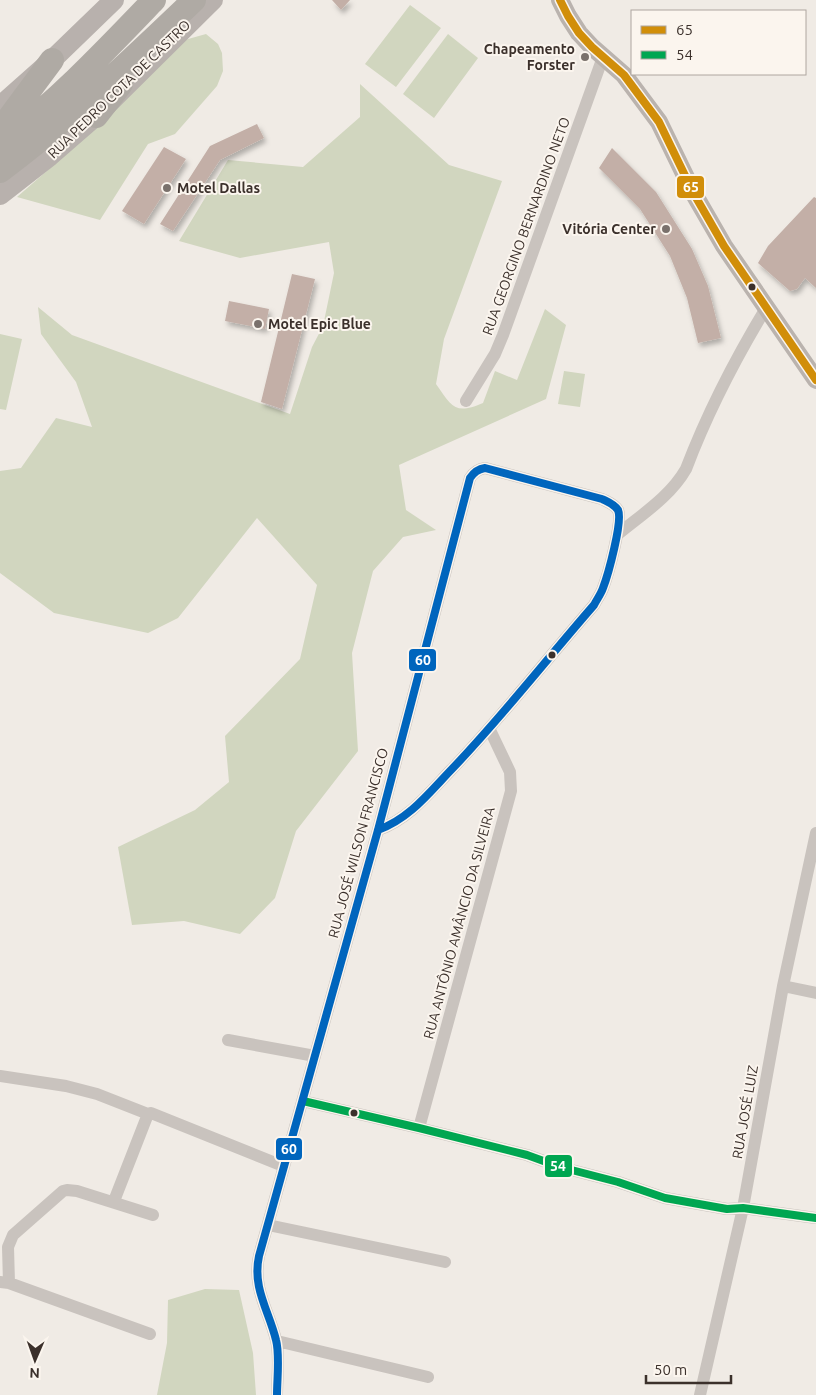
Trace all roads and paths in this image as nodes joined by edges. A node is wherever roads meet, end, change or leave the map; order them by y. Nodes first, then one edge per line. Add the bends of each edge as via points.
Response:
1 (114, 0) edge
2 (154, 0) edge
3 (194, 0) edge
4 (213, 0) edge
5 (560, 0) edge
6 (603, 57) junction
7 (52, 60) junction
8 (0, 106) edge
9 (96, 116) junction
10 (0, 130) edge
11 (0, 145) edge
12 (0, 171) edge
13 (0, 195) edge
14 (766, 308) junction
15 (816, 380) edge
16 (466, 401) dead end
17 (617, 535) junction
18 (490, 730) junction
19 (378, 830) junction
20 (816, 834) edge
21 (783, 986) junction
22 (816, 993) edge
23 (228, 1040) dead end
24 (315, 1056) junction
25 (0, 1076) edge
26 (302, 1101) junction
27 (148, 1114) junction
28 (419, 1128) junction
29 (283, 1166) junction
30 (114, 1202) junction
31 (743, 1208) junction
32 (154, 1215) dead end
33 (816, 1218) edge
34 (268, 1225) junction
35 (445, 1262) dead end
36 (4, 1283) edge
37 (150, 1334) dead end
38 (277, 1341) junction
39 (428, 1377) dead end
40 (277, 1395) edge
41 (700, 1395) edge

1 - 7 main road
2 - 11 highway via 71,84
3 - 9 highway
3 - 12 highway via 49,133
4 - 9 main road, RUA PEDRO COTA DE CASTRO
5 - 6 main road via 579,33
6 - 14 main road via 631,83 659,122 694,194
6 - 16 street, RUA GEORGINO BERNARDINO NETO via 503,336
7 - 8 main road
7 - 10 highway
9 - 13 main road, RUA PEDRO COTA DE CASTRO
14 - 15 main road
14 - 17 street via 720,389 680,480
17 - 18 street via 604,586 594,605
17 - 19 street, RUA JOSÉ WILSON FRANCISCO via 617,509 602,499 485,468 474,472
18 - 19 street via 408,815
18 - 28 street, RUA ANTÔNIO AMÂNCIO DA SILVEIRA via 508,765 511,791
19 - 24 street, RUA JOSÉ WILSON FRANCISCO
20 - 21 street, RUA JOSÉ LUIZ
21 - 22 street
21 - 31 street, RUA JOSÉ LUIZ
23 - 24 street
24 - 26 street, RUA JOSÉ WILSON FRANCISCO
25 - 27 street via 74,1088
26 - 28 street
26 - 29 street, RUA JOSÉ WILSON FRANCISCO
27 - 29 street
27 - 30 street
28 - 31 street via 527,1155 665,1198 726,1209
29 - 34 street, RUA JOSÉ WILSON FRANCISCO
30 - 32 street
30 - 36 street via 73,1190 59,1194 13,1235 8,1248
31 - 33 street
31 - 41 street, RUA JOSÉ LUIZ
34 - 35 street
34 - 38 street, RUA JOSÉ WILSON FRANCISCO via 256,1268 261,1298
36 - 37 street
38 - 39 street
38 - 40 street, RUA JOSÉ WILSON FRANCISCO

